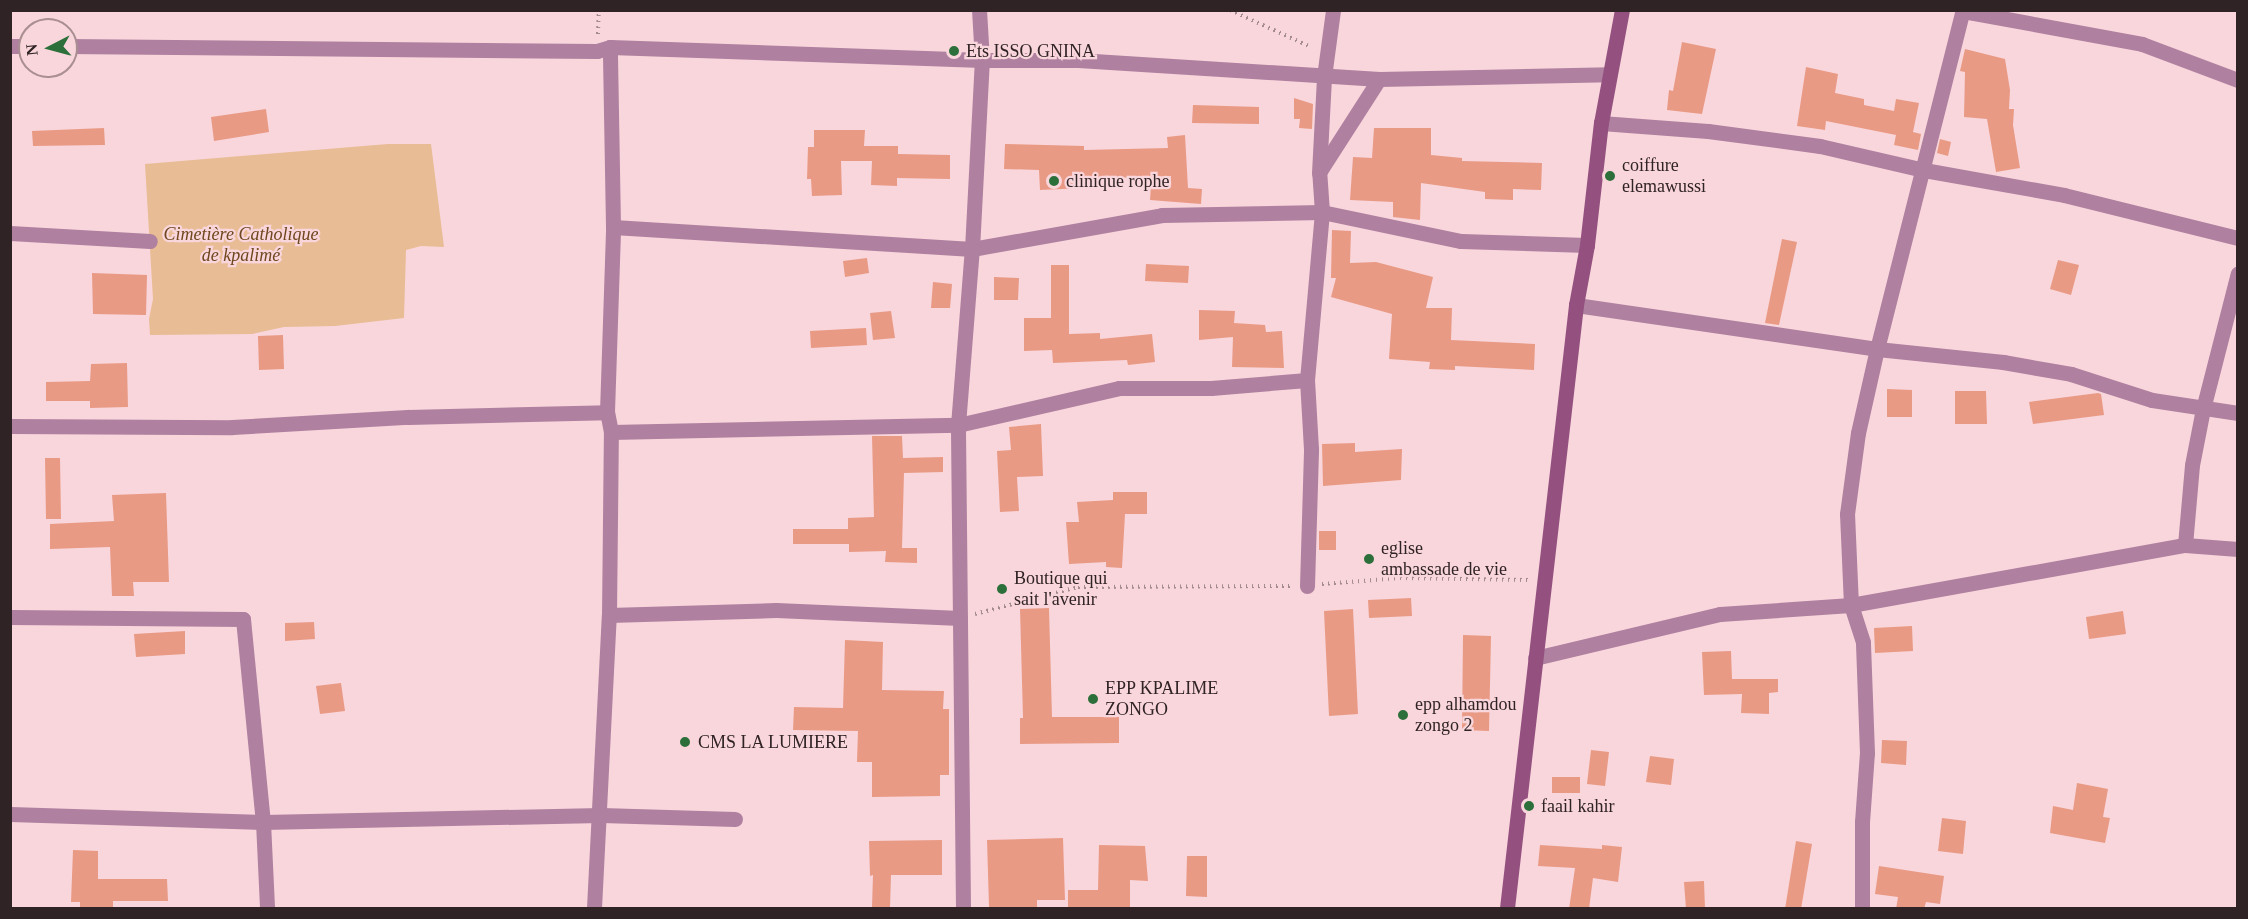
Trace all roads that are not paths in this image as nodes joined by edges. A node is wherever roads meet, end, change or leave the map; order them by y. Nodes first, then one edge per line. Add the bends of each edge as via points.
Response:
1 (979, 10) edge
2 (1333, 10) edge
3 (1622, 10) edge
4 (1963, 11) edge
5 (78, 46) edge
6 (604, 49) junction
7 (982, 60) junction
8 (1609, 74) junction
9 (1324, 77) junction
10 (1379, 79) junction
11 (2238, 80) edge
12 (1601, 123) junction
13 (1924, 170) junction
14 (1318, 173) junction
15 (1322, 212) junction
16 (613, 227) junction
17 (10, 233) edge
18 (2238, 238) edge
19 (150, 241) dead end
20 (1587, 245) junction
21 (972, 249) junction
22 (2238, 273) edge
23 (1576, 305) junction
24 (1877, 349) junction
25 (1307, 380) junction
26 (2203, 409) junction
27 (607, 412) junction
28 (2238, 413) edge
29 (958, 424) junction
30 (10, 426) edge
31 (611, 432) junction
32 (2186, 545) junction
33 (2238, 549) edge
34 (1307, 585) road end
35 (1851, 605) junction
36 (609, 615) junction
37 (10, 616) edge
38 (960, 618) junction
39 (1535, 658) junction
40 (10, 814) edge
41 (601, 814) junction
42 (735, 819) dead end
43 (263, 822) junction
44 (267, 909) edge
45 (594, 909) edge
46 (963, 909) edge
47 (1507, 909) edge
48 (1862, 909) edge

1 - 7 street
2 - 9 street
3 - 8 street
4 - 11 street via 2142,44
4 - 13 street
5 - 6 street
6 - 7 street
6 - 16 street
7 - 9 street via 1078,60
7 - 21 street
8 - 10 street
8 - 12 street
9 - 10 street
9 - 14 street
10 - 14 street
12 - 13 street via 1708,131 1820,146
12 - 20 street
13 - 18 street via 2064,195
13 - 24 street
14 - 15 street
15 - 20 street via 1461,241
15 - 21 street via 1162,215
15 - 25 street
16 - 21 street
16 - 27 street
17 - 19 street
20 - 23 street
21 - 29 street
22 - 26 street
23 - 24 street
23 - 39 street
24 - 26 street via 2003,362 2071,374 2152,400
24 - 35 street via 1858,433 1847,514
25 - 29 street via 1210,388 1119,388
25 - 34 street via 1311,449
26 - 28 street
26 - 32 street via 2192,465
27 - 30 street via 232,427
27 - 31 street
29 - 31 street
29 - 38 street
31 - 36 street
32 - 33 street
32 - 35 street
35 - 39 street via 1720,614
35 - 48 street via 1864,653 1867,753
36 - 38 street via 776,610
36 - 41 street
37 - 43 street via 243,619
38 - 46 street
39 - 47 street
40 - 43 street
41 - 42 street
41 - 43 street
41 - 45 street
43 - 44 street

